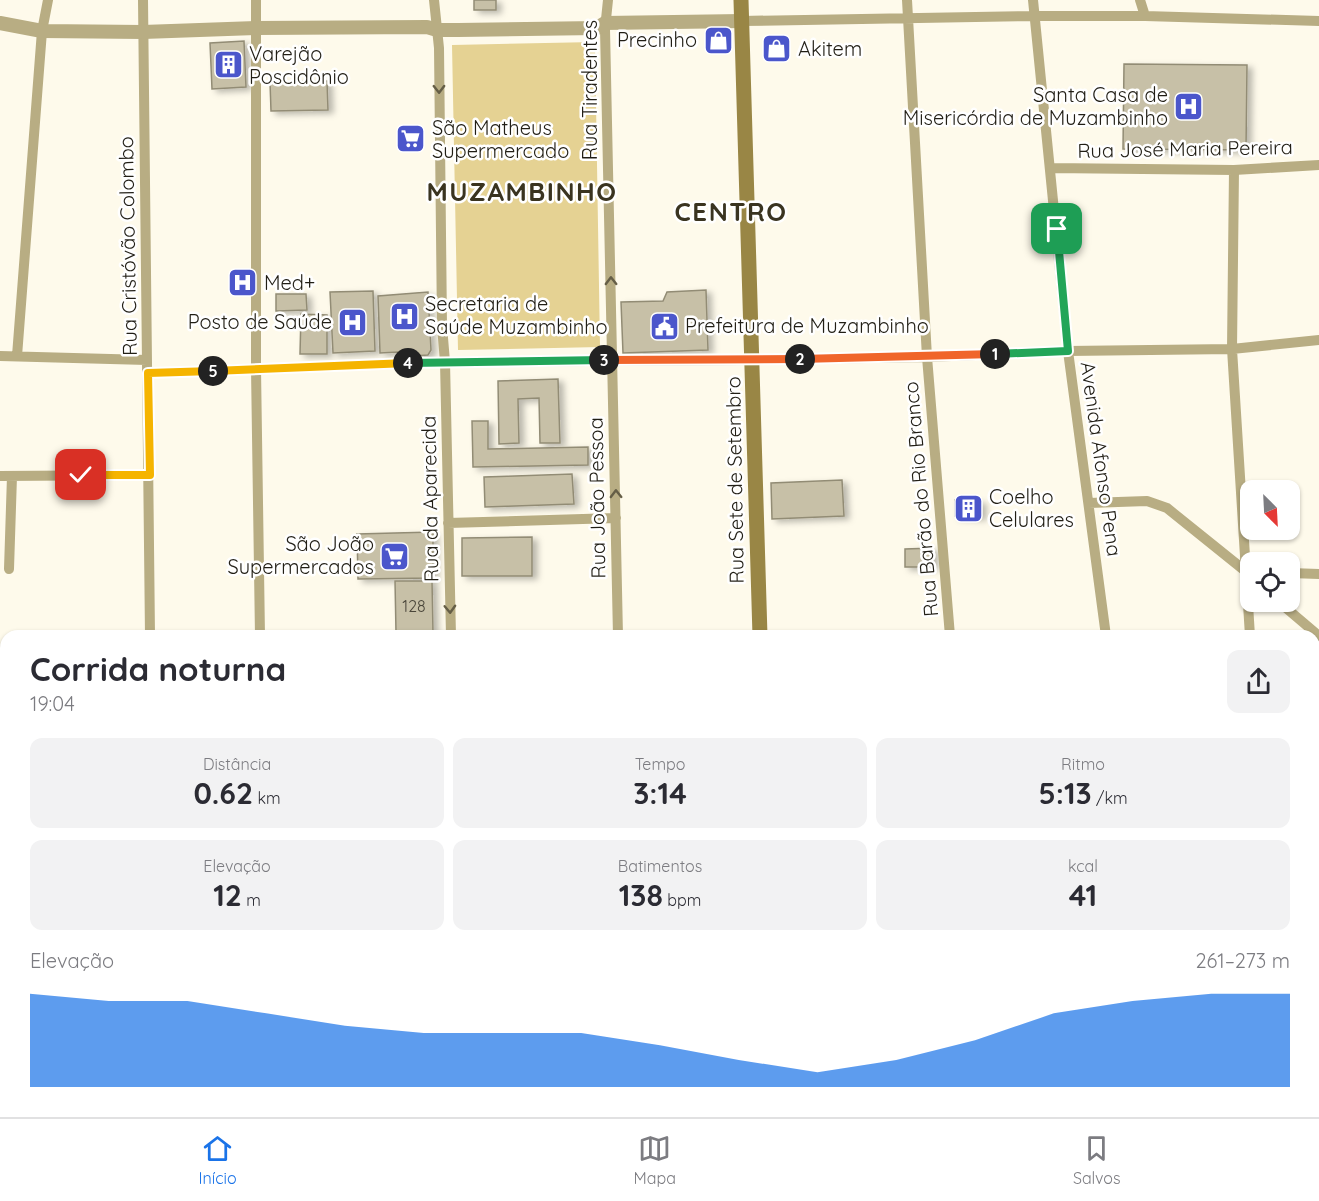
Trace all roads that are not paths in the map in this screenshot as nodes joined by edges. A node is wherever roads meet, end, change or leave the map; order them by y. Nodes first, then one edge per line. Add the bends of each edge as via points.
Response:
1 (48, 0) edge
2 (143, 0) edge
3 (256, 0) edge
4 (434, 0) edge
5 (608, 0) edge
6 (741, 0) edge
7 (907, 0) edge
8 (1033, 0) edge
9 (1140, 0) edge
10 (1035, 16) junction
11 (1145, 16) junction
12 (908, 19) junction
13 (742, 21) junction
14 (1319, 21) edge
15 (605, 23) junction
16 (0, 24) edge
17 (256, 28) junction
18 (39, 30) junction
19 (437, 30) junction
20 (143, 32) junction
21 (1319, 165) edge
22 (1051, 168) junction
23 (1234, 170) junction
24 (1319, 340) edge
25 (1232, 349) junction
26 (1068, 351) junction
27 (0, 356) edge
28 (17, 356) junction
29 (927, 357) junction
30 (147, 360) junction
31 (612, 360) junction
32 (753, 360) junction
33 (445, 362) junction
34 (256, 369) junction
35 (148, 373) junction
36 (150, 475) junction
37 (0, 476) edge
38 (12, 476) junction
39 (1089, 502) junction
40 (616, 518) junction
41 (448, 523) junction
42 (1248, 552) edge
43 (1240, 566) edge
44 (9, 569) dead end
45 (1300, 573) edge
46 (1319, 574) edge
47 (1250, 612) edge
48 (1291, 612) edge
49 (150, 630) edge
50 (260, 630) edge
51 (451, 630) edge
52 (618, 630) edge
53 (760, 630) edge
54 (950, 630) edge
55 (1105, 630) edge
56 (1250, 630) edge
57 (1312, 630) edge

1 - 18 street
2 - 20 street, Rua Cristóvão Colombo
3 - 17 street
4 - 19 street
5 - 15 street, Rua Tiradentes
6 - 13 main road, Rua Sete de Setembro
7 - 12 street, Rua Barão do Rio Branco
8 - 10 street, Avenida Afonso Pena
9 - 11 street
10 - 11 street
10 - 12 street
10 - 22 street, Avenida Afonso Pena
11 - 14 street
12 - 13 street
12 - 29 street, Rua Barão do Rio Branco
13 - 15 street
13 - 32 main road, Rua Sete de Setembro
15 - 19 street via 597,28
31 -> 15 street, Rua Tiradentes
16 - 18 street
17 - 19 street
17 - 20 street
17 - 34 street
18 - 20 street
18 - 28 street
19 -> 33 street, Rua da Aparecida
20 - 30 street, Rua Cristóvão Colombo
21 - 23 street, Rua José Maria Pereira
22 - 23 street, Rua José Maria Pereira
22 - 26 street, Avenida Afonso Pena
23 - 25 street
24 - 25 street
25 - 26 street
25 - 42 street
26 - 29 street
26 - 39 street, Avenida Afonso Pena
27 - 28 street
28 - 30 street
29 - 32 street
29 - 54 street, Rua Barão do Rio Branco
30 - 35 street, Rua Cristóvão Colombo
31 - 32 street
31 - 33 street
40 -> 31 street, Rua João Pessoa
32 - 53 main road, Rua Sete de Setembro
33 - 34 street
33 - 41 street, Rua da Aparecida
34 - 35 street
34 - 50 street
35 - 36 street, Rua Cristóvão Colombo
36 - 38 street
36 - 49 street, Rua Cristóvão Colombo
37 - 38 street
38 - 44 street
39 - 43 street via 1148,501 1167,508
39 - 55 street, Avenida Afonso Pena
40 - 41 street
40 - 52 street, Rua João Pessoa
41 -> 51 street, Rua da Aparecida
45 - 46 street
47 - 56 street
48 - 57 street

